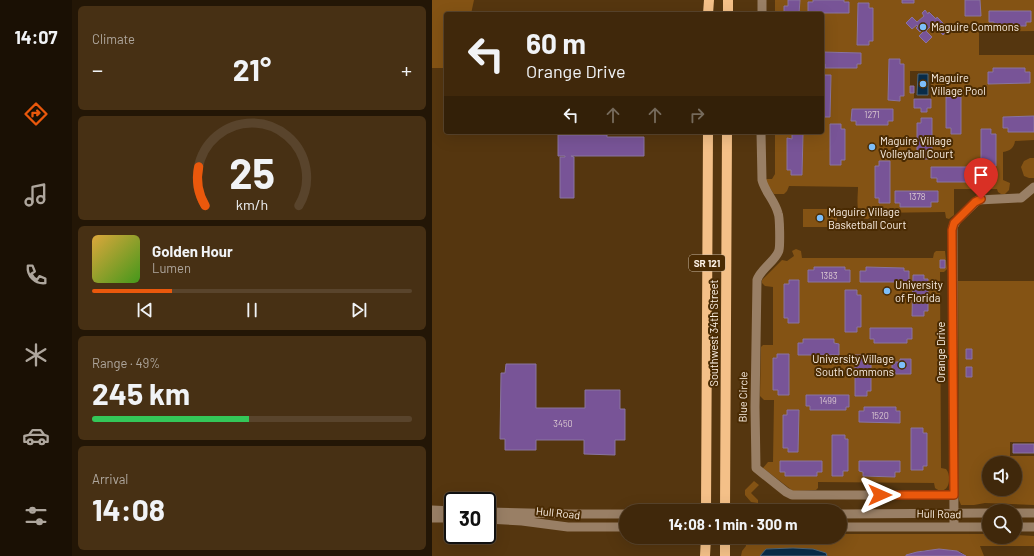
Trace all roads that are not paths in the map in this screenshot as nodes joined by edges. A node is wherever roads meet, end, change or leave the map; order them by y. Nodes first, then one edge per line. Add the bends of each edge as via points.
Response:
1 (708, 0) edge
2 (728, 0) edge
3 (762, 0) edge
4 (708, 12) edge
5 (728, 12) edge
6 (762, 12) edge
7 (708, 134) edge
8 (728, 134) edge
9 (761, 134) edge
10 (1034, 187) edge
11 (954, 495) junction
12 (706, 504) edge
13 (725, 504) edge
14 (432, 510) edge
15 (444, 511) edge
16 (496, 512) edge
17 (954, 513) junction
18 (982, 513) edge
19 (1022, 513) edge
20 (1034, 513) edge
21 (619, 514) edge
22 (847, 514) edge
23 (432, 518) edge
24 (444, 518) edge
25 (496, 519) edge
26 (847, 526) edge
27 (954, 526) junction
28 (982, 527) edge
29 (1022, 527) edge
30 (1034, 527) edge
31 (619, 528) edge
32 (706, 544) edge
33 (725, 544) edge
34 (705, 556) edge
35 (725, 556) edge

1 - 4 main road
2 - 5 main road
3 - 6 street
7 - 12 main road, Southwest 34th Street / SR 121
8 - 13 main road, Southwest 34th Street / SR 121
9 - 11 street, Blue Circle via 762,180 778,212 779,244 778,252 757,280 756,468 792,495
10 - 11 street, Orange Drive via 1021,198 978,200 953,226
11 - 17 street, Orange Drive
14 - 15 street
16 - 21 street, Hull Road
17 - 18 street, Hull Road
17 - 22 street, Hull Road
17 - 27 street, Orange Drive
19 - 20 street
23 - 24 street
25 - 31 street, Hull Road via 522,520 568,527
26 - 27 street, Hull Road
27 - 28 street, Hull Road
29 - 30 street
32 - 34 main road
33 - 35 main road

